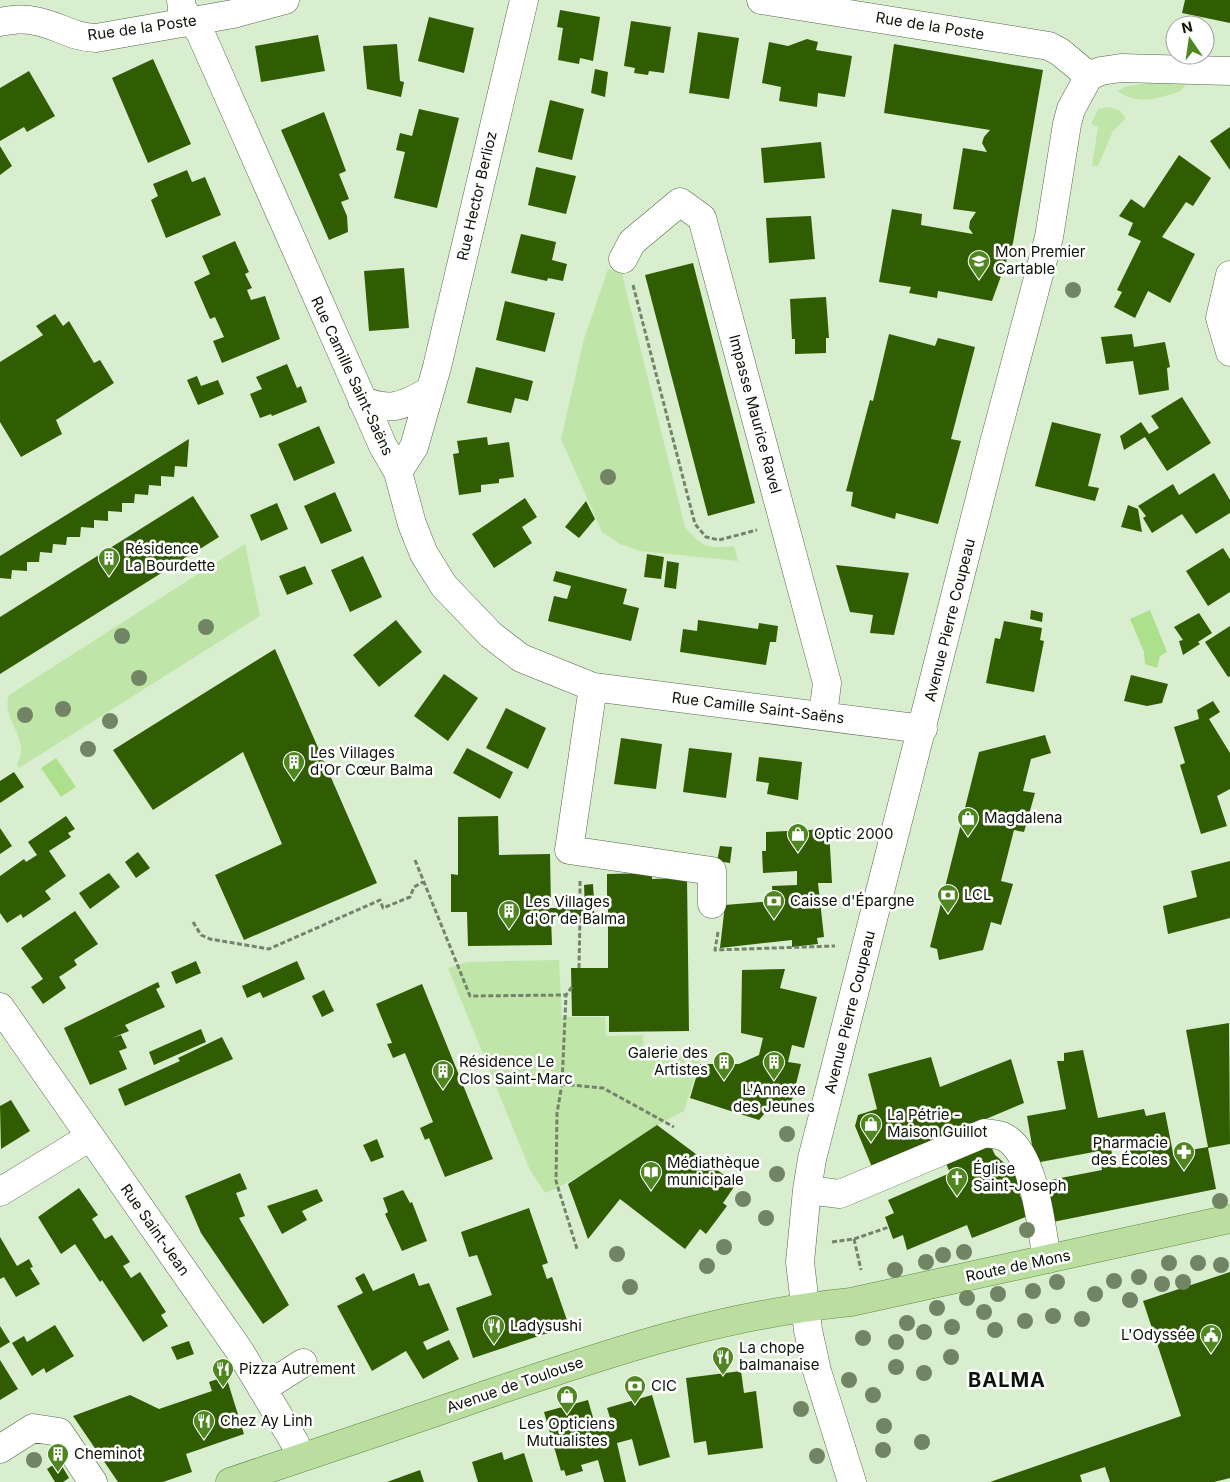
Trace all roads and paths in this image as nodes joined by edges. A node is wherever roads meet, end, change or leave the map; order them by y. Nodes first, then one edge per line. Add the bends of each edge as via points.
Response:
1 (285, 0) edge
2 (524, 0) edge
3 (761, 0) edge
4 (828, 5) edge
5 (187, 11) edge
6 (11, 14) edge
7 (1230, 71) edge
8 (1089, 76) junction
9 (623, 259) joint
10 (1230, 275) edge
11 (1230, 352) edge
12 (430, 392) junction
13 (362, 400) junction
14 (398, 472) junction
15 (784, 524) junction
16 (593, 687) junction
17 (823, 716) junction
18 (923, 729) junction
19 (415, 860) dead end
20 (580, 880) dead end
21 (423, 882) junction
22 (712, 904) joint
23 (580, 908) dead end
24 (580, 917) dead end
25 (193, 922) dead end
26 (837, 946) dead end
27 (580, 968) dead end
28 (572, 987) dead end
29 (566, 995) junction
30 (0, 1007) edge
31 (562, 1084) junction
32 (674, 1127) dead end
33 (90, 1136) junction
34 (807, 1190) junction
35 (0, 1192) edge
36 (1230, 1219) edge
37 (888, 1227) dead end
38 (854, 1240) junction
39 (830, 1242) dead end
40 (577, 1250) dead end
41 (1047, 1259) junction
42 (862, 1272) dead end
43 (806, 1307) junction
44 (303, 1363) dead end
45 (262, 1389) junction
46 (0, 1449) edge
47 (300, 1458) junction
48 (93, 1482) edge
49 (230, 1482) edge
50 (852, 1482) edge

1 - 5 street, Rue de la Poste via 233,14
2 - 12 street, Rue Hector Berlioz
3 - 4 street, Rue de la Poste
4 - 8 street, Rue de la Poste via 1049,46
5 - 6 street, Rue de la Poste via 96,38 78,37 49,24
5 - 13 street, Rue Camille Saint-Saëns via 200,32
7 - 8 street via 1122,68
8 - 18 street, Avenue Pierre Coupeau via 1066,124 1049,237
9 - 15 path via 630,272 695,524 706,537 719,540
9 - 15 street, Impasse Maurice Ravel via 632,242 680,202 702,218
10 - 11 street via 1220,318
12 - 13 street via 390,408
12 - 14 street, Rue Hector Berlioz via 414,447
13 - 14 street, Rue Camille Saint-Saëns
14 - 16 street, Rue Camille Saint-Saëns via 424,554 444,586 465,610 521,658
15 - 17 street, Impasse Maurice Ravel via 827,683
16 - 17 street, Rue Camille Saint-Saëns
16 - 22 street via 569,850 712,871
17 - 18 street, Rue Camille Saint-Saëns
18 - 34 street, Avenue Pierre Coupeau via 812,1159
19 - 21 path
20 - 23 path
21 - 25 path via 414,887 410,897 383,908 380,900 269,949 210,939 201,935
21 - 29 path via 470,996
22 - 26 path via 721,904 715,950
24 - 27 path
28 - 29 path
29 - 31 path
30 - 33 street, Rue Saint-Jean
31 - 32 path via 603,1088
31 - 40 path via 557,1113 556,1181
33 - 35 street
33 - 45 street, Rue Saint-Jean via 239,1350
34 - 41 street via 840,1194 985,1133 1004,1137 1018,1149 1030,1175
34 - 43 street, Avenue Pierre Coupeau via 800,1262
36 - 41 main road, Route de Mons
37 - 38 path
38 - 39 path
38 - 42 path
41 - 43 main road, Route de Mons via 851,1302
43 - 47 main road, Avenue de Toulouse via 744,1317 638,1344
43 - 50 street, Avenue Pierre Coupeau via 812,1353
44 - 45 street
45 - 47 street, Rue Saint-Jean via 295,1443
46 - 48 street via 33,1428 59,1432
47 - 49 main road, Avenue de Toulouse

